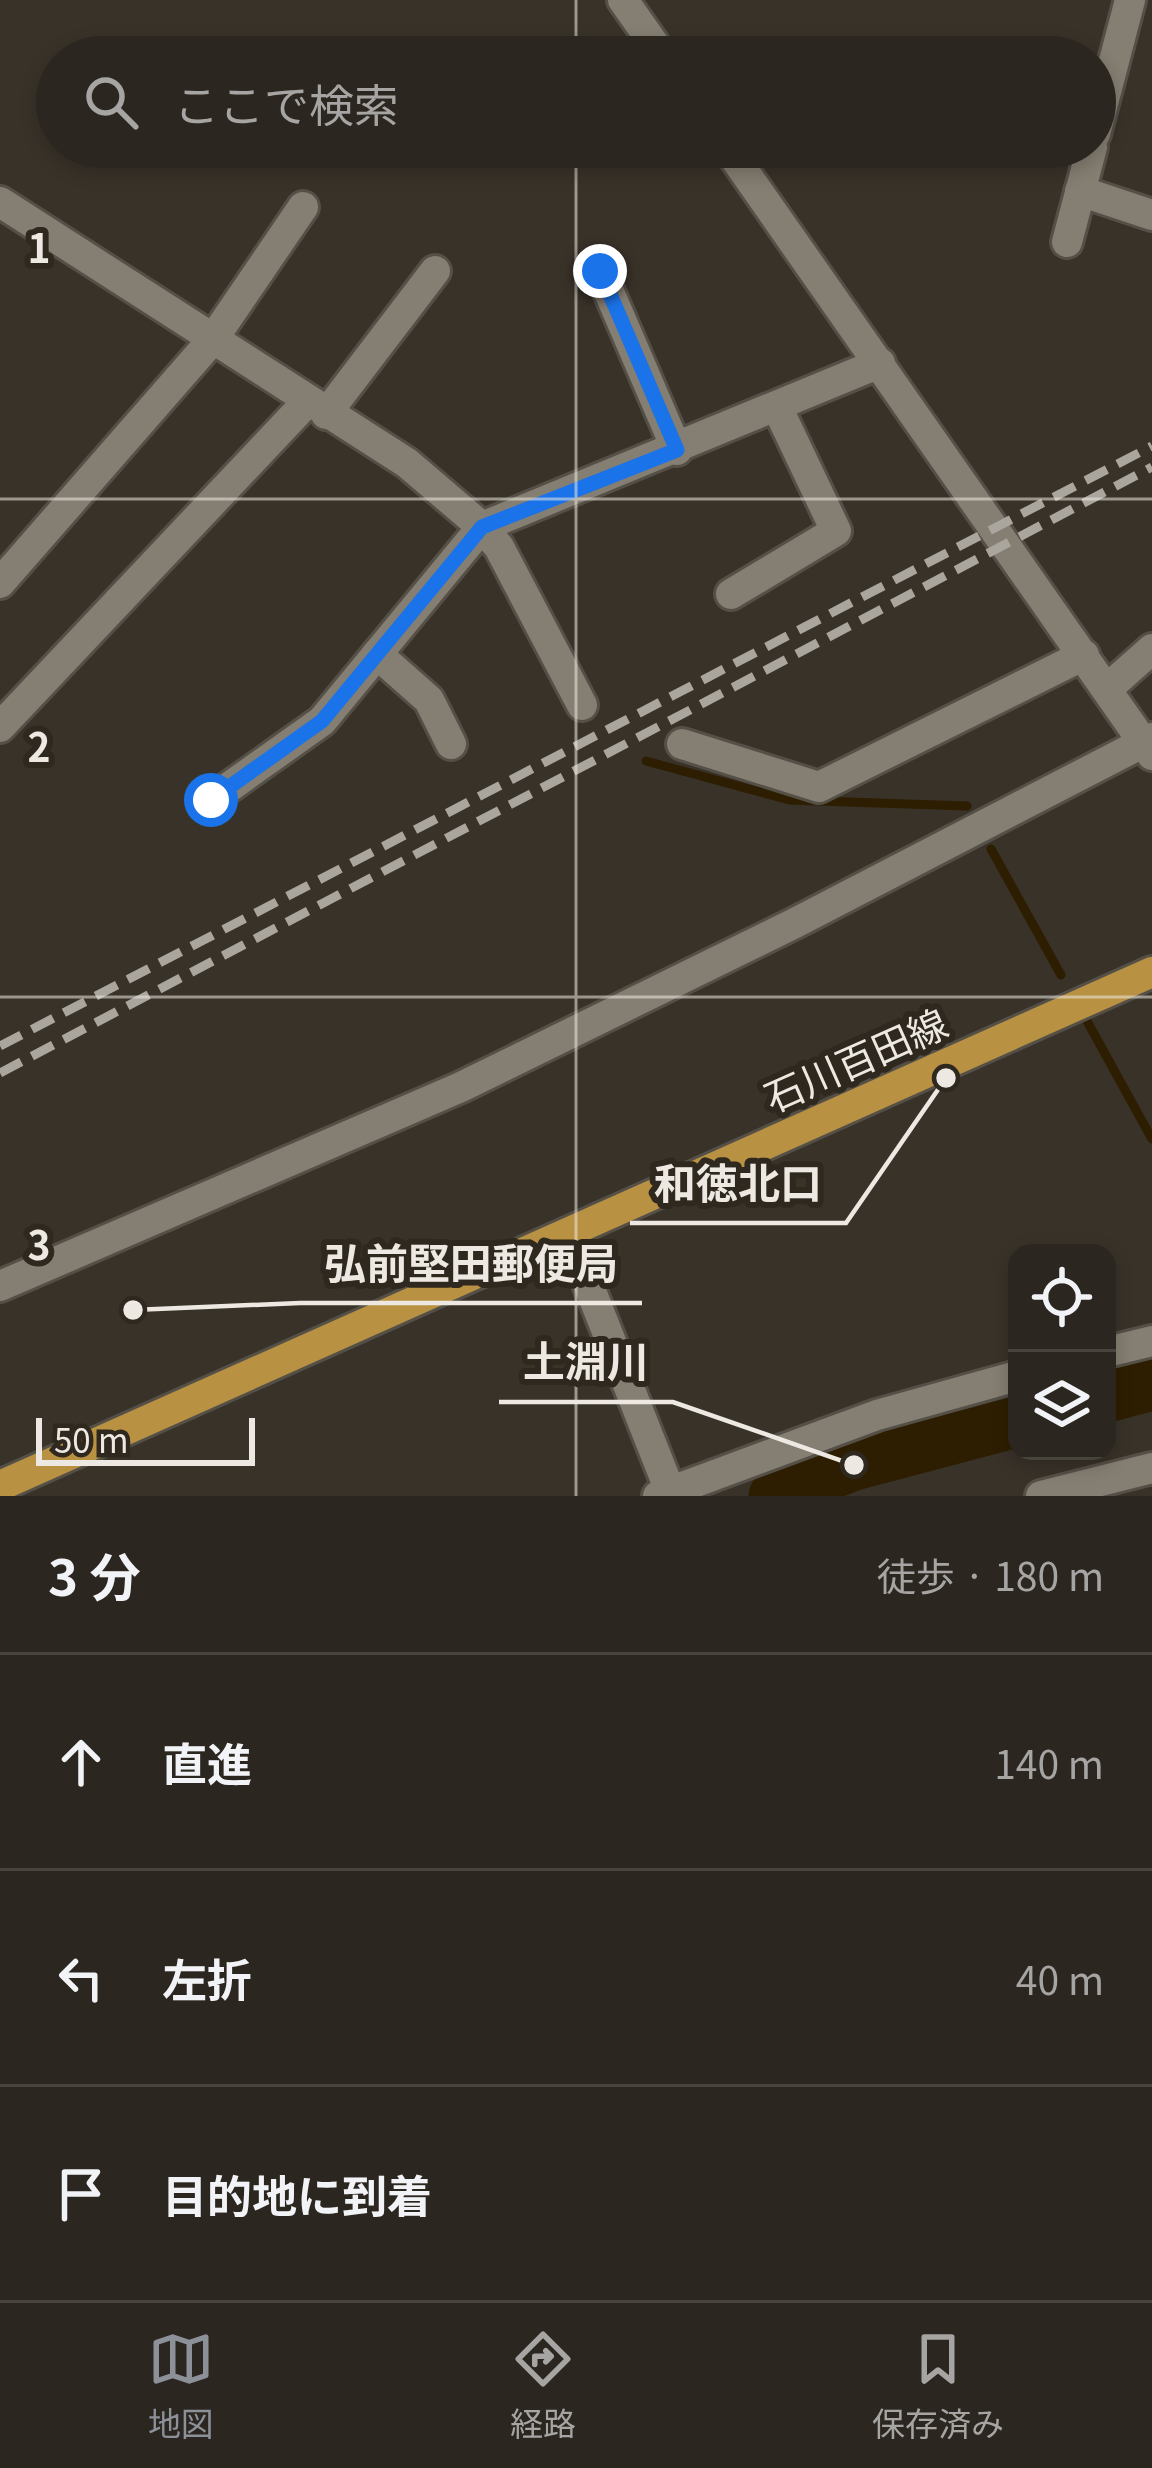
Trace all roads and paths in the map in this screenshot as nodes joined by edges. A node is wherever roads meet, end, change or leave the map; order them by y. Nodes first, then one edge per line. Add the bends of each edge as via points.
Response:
1 (623, 0) edge
2 (1130, 0) edge
3 (648, 36) edge
4 (1116, 54) edge
5 (742, 168) edge
6 (1086, 168) edge
7 (1080, 191) junction
8 (0, 202) edge
9 (303, 207) dead end
10 (1152, 215) edge
11 (1067, 242) dead end
12 (435, 271) dead end
13 (600, 271) dead end
14 (213, 339) junction
15 (880, 363) junction
16 (316, 408) junction
17 (778, 409) junction
18 (677, 450) junction
19 (482, 527) junction
20 (3, 575) edge
21 (731, 594) dead end
22 (1152, 649) edge
23 (377, 654) junction
24 (1084, 655) junction
25 (1107, 688) junction
26 (582, 705) dead end
27 (0, 727) edge
28 (1147, 737) edge
29 (451, 744) dead end
30 (682, 744) dead end
31 (211, 800) dead end
32 (1152, 971) edge
33 (568, 1233) junction
34 (0, 1286) edge
35 (1152, 1341) edge
36 (1116, 1350) edge
37 (1008, 1379) edge
38 (1152, 1468) edge
39 (1113, 1478) junction
40 (0, 1486) edge
41 (667, 1494) edge
42 (1041, 1496) edge
43 (1139, 1496) edge

1 - 3 street
2 - 4 street
5 - 15 street
6 - 7 street
7 - 10 street
7 - 11 street
8 - 14 street
9 - 14 street
12 - 16 street
13 - 18 street
14 - 16 street
14 - 20 street
15 - 17 street
15 - 24 street
16 - 19 street via 407,463
16 - 27 street
17 - 18 street
17 - 21 street via 836,531
18 - 19 street
19 - 23 street
19 - 26 street
22 - 25 street
23 - 29 street via 429,700
23 - 31 street via 322,721
24 - 25 street
24 - 30 street via 819,787
25 - 28 street
28 - 34 street via 461,1087
32 - 33 main road, 石川百田線
33 - 40 main road, 石川百田線
33 - 41 street
35 - 36 street
37 - 41 street via 877,1415
38 - 39 street
39 - 42 street
39 - 43 street

